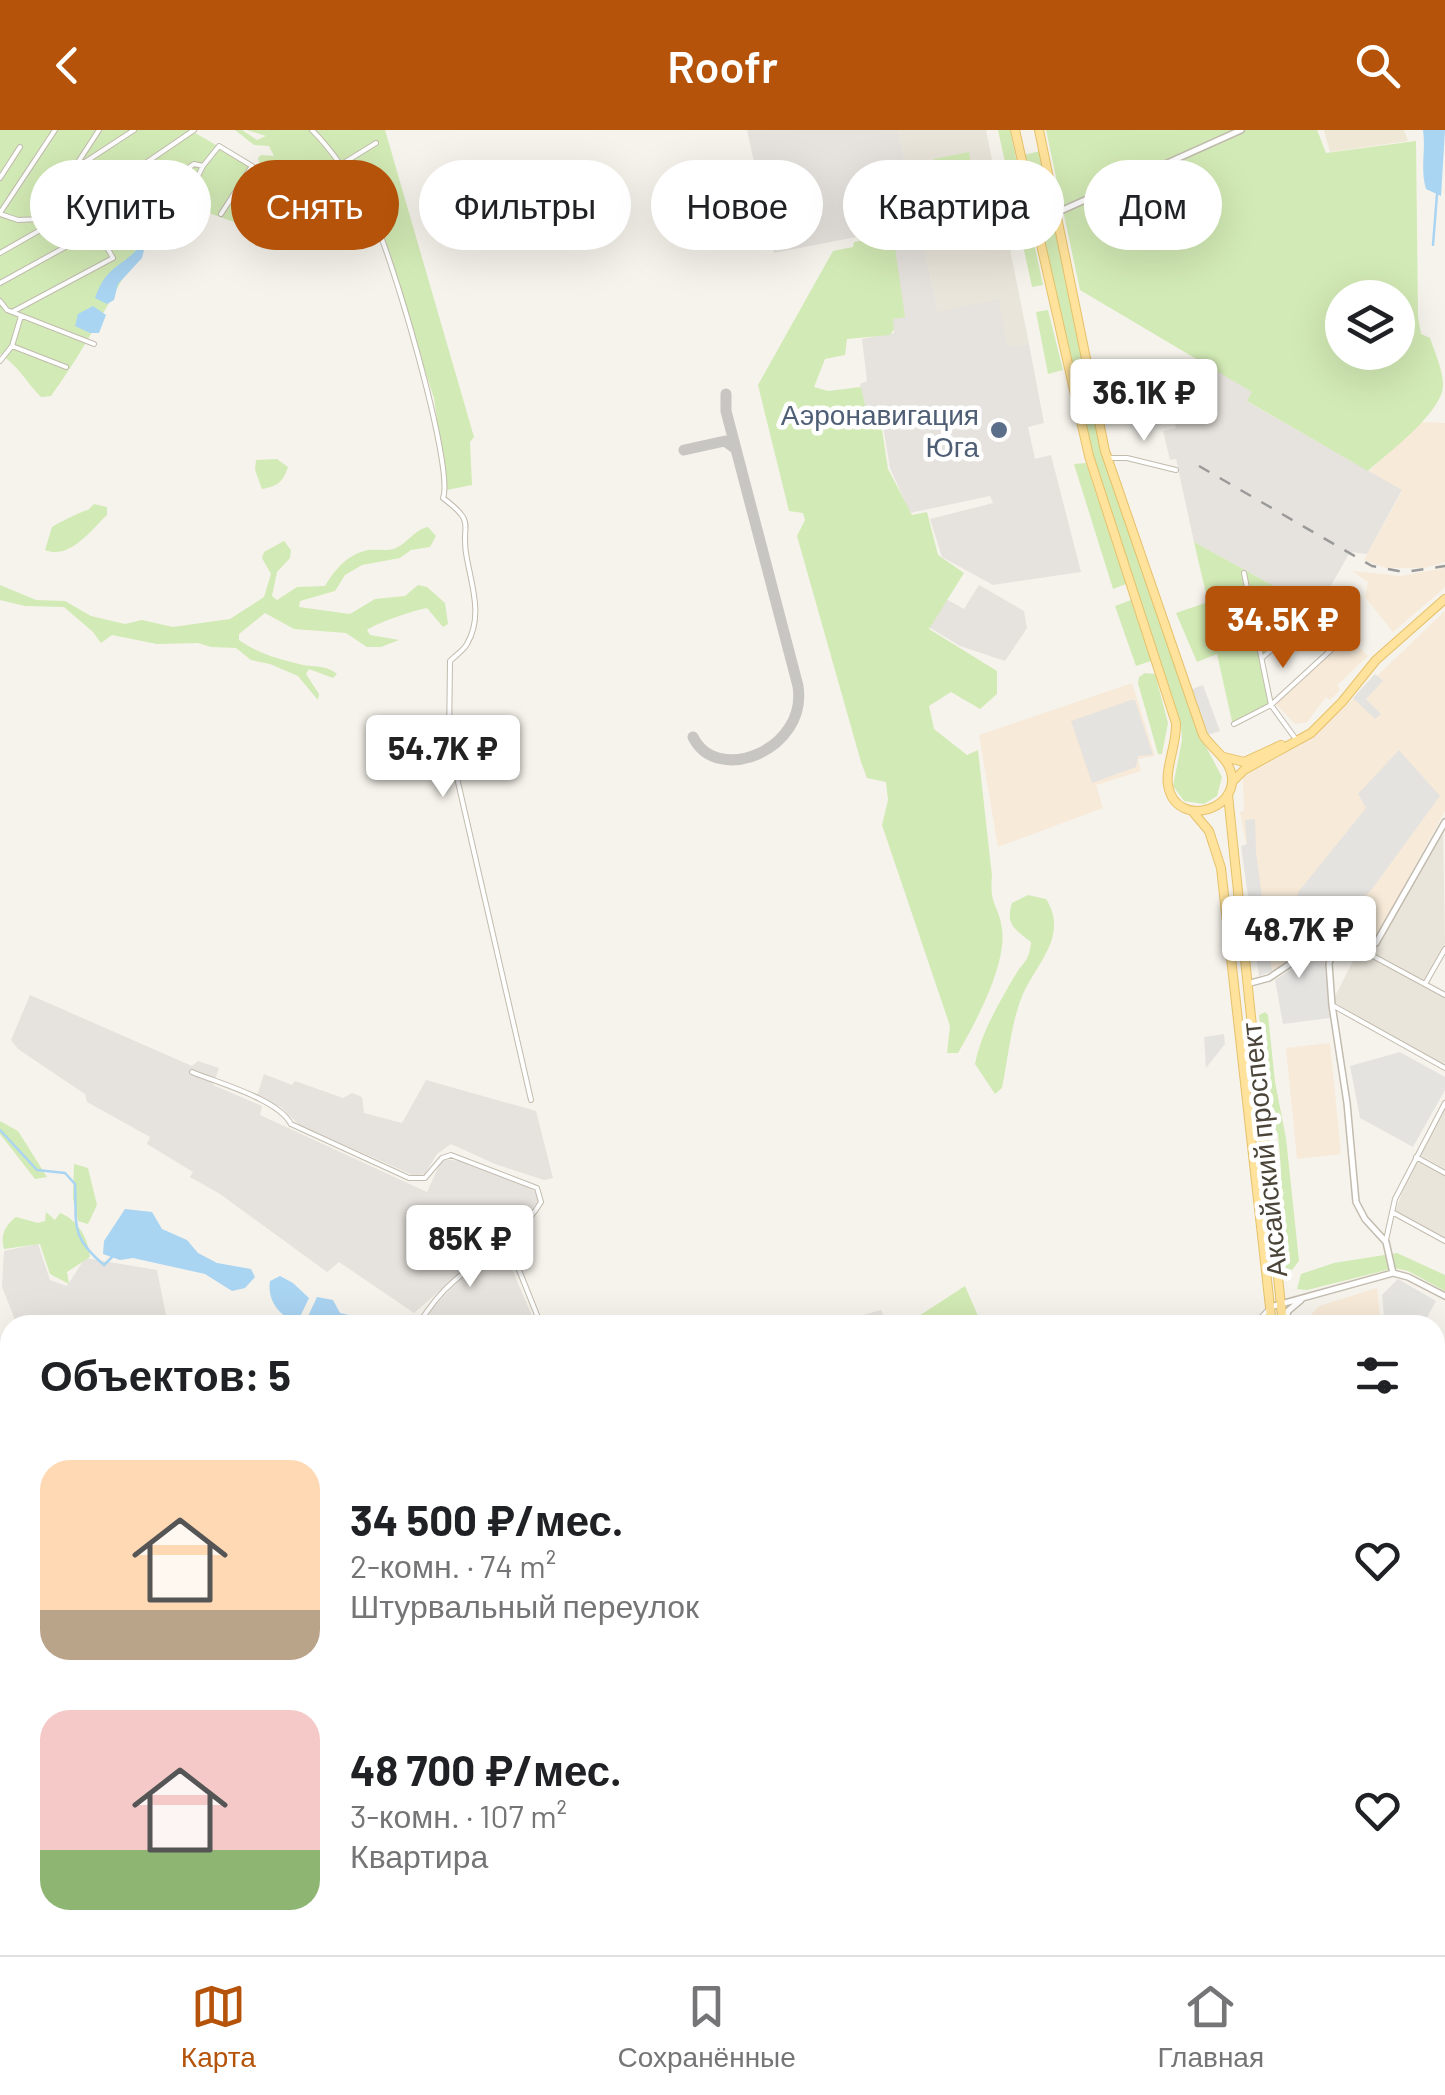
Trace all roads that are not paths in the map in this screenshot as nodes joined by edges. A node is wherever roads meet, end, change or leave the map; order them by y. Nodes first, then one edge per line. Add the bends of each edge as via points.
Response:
1 (56, 130) edge
2 (99, 130) edge
3 (134, 130) edge
4 (194, 130) edge
5 (312, 130) edge
6 (1016, 130) edge
7 (1039, 130) edge
8 (1241, 130) edge
9 (376, 144) dead end
10 (20, 147) dead end
11 (1031, 150) junction
12 (79, 160) edge
13 (87, 160) edge
14 (151, 160) edge
15 (208, 160) edge
16 (338, 160) edge
17 (349, 160) edge
18 (1035, 160) edge
19 (0, 178) edge
20 (1064, 209) edge
21 (0, 214) edge
22 (221, 214) dead end
23 (30, 219) edge
24 (30, 237) edge
25 (60, 250) edge
26 (110, 250) edge
27 (385, 250) edge
28 (1063, 250) edge
29 (0, 254) edge
30 (0, 283) edge
31 (0, 302) edge
32 (12, 312) junction
33 (21, 315) junction
34 (94, 344) dead end
35 (12, 346) junction
36 (0, 361) edge
37 (66, 367) dead end
38 (1107, 458) junction
39 (1176, 470) dead end
40 (1118, 491) junction
41 (1102, 497) junction
42 (1244, 572) dead end
43 (1153, 590) junction
44 (1135, 595) junction
45 (1445, 599) edge
46 (1296, 602) dead end
47 (1316, 612) dead end
48 (1256, 636) junction
49 (1345, 637) dead end
50 (1262, 658) junction
51 (1182, 673) junction
52 (1164, 680) junction
53 (1271, 705) junction
54 (1324, 722) junction
55 (1234, 724) dead end
56 (1295, 738) junction
57 (1220, 756) junction
58 (1231, 784) junction
59 (1228, 795) junction
60 (1192, 812) junction
61 (1444, 824) edge
62 (1335, 942) junction
63 (1370, 947) junction
64 (1445, 949) edge
65 (1246, 984) junction
66 (1425, 984) junction
67 (1445, 995) edge
68 (1332, 1005) junction
69 (1445, 1068) edge
70 (192, 1072) dead end
71 (531, 1100) dead end
72 (1445, 1103) edge
73 (1416, 1156) junction
74 (1445, 1173) edge
75 (1392, 1212) junction
76 (508, 1240) junction
77 (1445, 1240) edge
78 (1386, 1242) junction
79 (1265, 1264) junction
80 (1393, 1274) junction
81 (1278, 1279) junction
82 (1306, 1296) junction
83 (1445, 1296) edge
84 (1280, 1302) junction
85 (1270, 1307) junction
86 (426, 1315) edge
87 (537, 1315) edge
88 (1263, 1315) edge
89 (1271, 1315) edge
90 (1282, 1315) edge
91 (1287, 1315) edge

1 - 21 street
2 - 12 street
3 - 13 street
4 - 14 street
5 - 16 street
6 - 11 main road
7 - 11 main road
8 - 20 street
9 - 17 street
10 - 19 street
11 - 18 main road
11 - 41 main road via 1070,380
15 - 22 street via 220,146 252,166
21 - 23 street
24 - 29 street
25 - 30 street
26 - 32 street via 114,258
27 - 71 street via 431,400 445,476 442,498 466,520 476,596 466,646 450,660 449,743
28 - 38 main road
31 - 32 street
32 - 33 street
33 - 34 street
33 - 35 street
35 - 36 street
35 - 37 street
38 - 39 street
38 - 40 main road
40 - 41 main road
40 - 43 main road
41 - 44 main road
42 - 48 street
43 - 44 main road
43 - 51 main road
44 - 52 main road
45 - 54 main road via 1376,660
46 - 48 street
47 - 50 street
48 - 50 street
49 - 53 street
50 - 53 street
51 - 52 main road
51 - 57 main road via 1203,735
52 - 60 main road, Аксайский проспект via 1176,723 1168,788
53 - 55 street
53 - 56 street
54 - 56 main road
54 - 58 main road
56 - 57 main road via 1244,762
57 - 58 main road
58 - 59 main road
59 - 60 main road via 1217,807
59 - 65 main road, Аксайский проспект
60 - 79 main road, Аксайский проспект via 1209,830 1221,868
61 - 63 street
62 - 63 street
62 - 65 street
62 - 68 street
63 - 66 street via 1371,956
64 - 66 street
65 - 81 main road, Аксайский проспект
66 - 67 street
68 - 69 street
68 - 78 street via 1356,1202
70 - 76 street via 266,1102 292,1124 410,1178 425,1178 451,1155 532,1184 541,1202
72 - 73 street
73 - 74 street
73 - 75 street
75 - 77 street
75 - 78 street
76 - 86 street via 450,1283
76 - 87 street
78 - 80 street
79 - 84 main road via 1272,1300
79 - 85 main road, Аксайский проспект
80 - 82 street
80 - 83 street
81 - 82 street via 1286,1294
81 - 84 main road, Аксайский проспект
82 - 84 street
82 - 91 street
84 - 85 street
84 - 90 main road, Аксайский проспект
85 - 88 street
85 - 89 main road, Аксайский проспект

